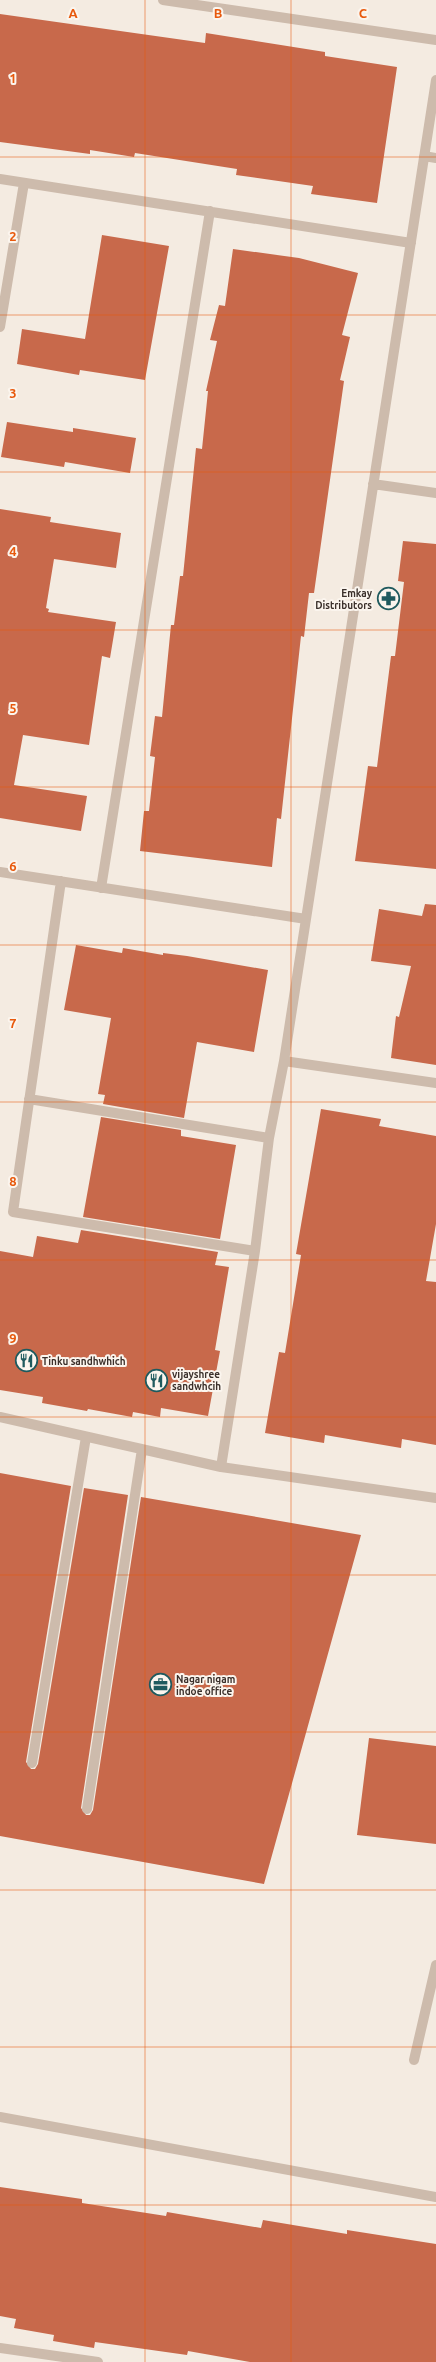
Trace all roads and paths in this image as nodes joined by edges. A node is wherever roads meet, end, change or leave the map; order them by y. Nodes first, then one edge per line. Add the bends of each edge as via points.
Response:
1 (163, 0) edge
2 (436, 40) edge
3 (436, 80) edge
4 (424, 156) junction
5 (436, 158) edge
6 (0, 179) edge
7 (24, 182) junction
8 (210, 211) junction
9 (411, 243) junction
10 (0, 327) edge
11 (373, 484) junction
12 (436, 493) edge
13 (0, 872) edge
14 (61, 882) junction
15 (101, 888) junction
16 (306, 919) junction
17 (284, 1061) junction
18 (436, 1083) edge
19 (29, 1099) junction
20 (269, 1138) junction
21 (255, 1251) junction
22 (0, 1417) edge
23 (86, 1437) junction
24 (142, 1449) junction
25 (221, 1467) junction
26 (436, 1498) edge
27 (32, 1763) dead end
28 (87, 1809) dead end
29 (436, 1965) edge
30 (414, 2060) dead end
31 (0, 2117) edge
32 (436, 2197) edge
33 (0, 2348) edge
34 (98, 2362) edge

1 - 2 street
3 - 4 street
4 - 5 street
4 - 9 street
6 - 7 street
7 - 8 street
7 - 10 street
8 - 9 street
8 - 15 street
9 - 11 street
11 - 12 street
11 - 16 street
13 - 14 street
14 - 15 street
14 - 19 street
15 - 16 street
16 - 17 street
17 - 18 street
17 - 20 street
19 - 20 street
19 - 21 street via 13,1212
20 - 21 street
21 - 25 street
22 - 23 street
23 - 24 street
23 - 27 street
24 - 25 street
24 - 28 street
25 - 26 street
29 - 30 street
31 - 32 street
33 - 34 street

